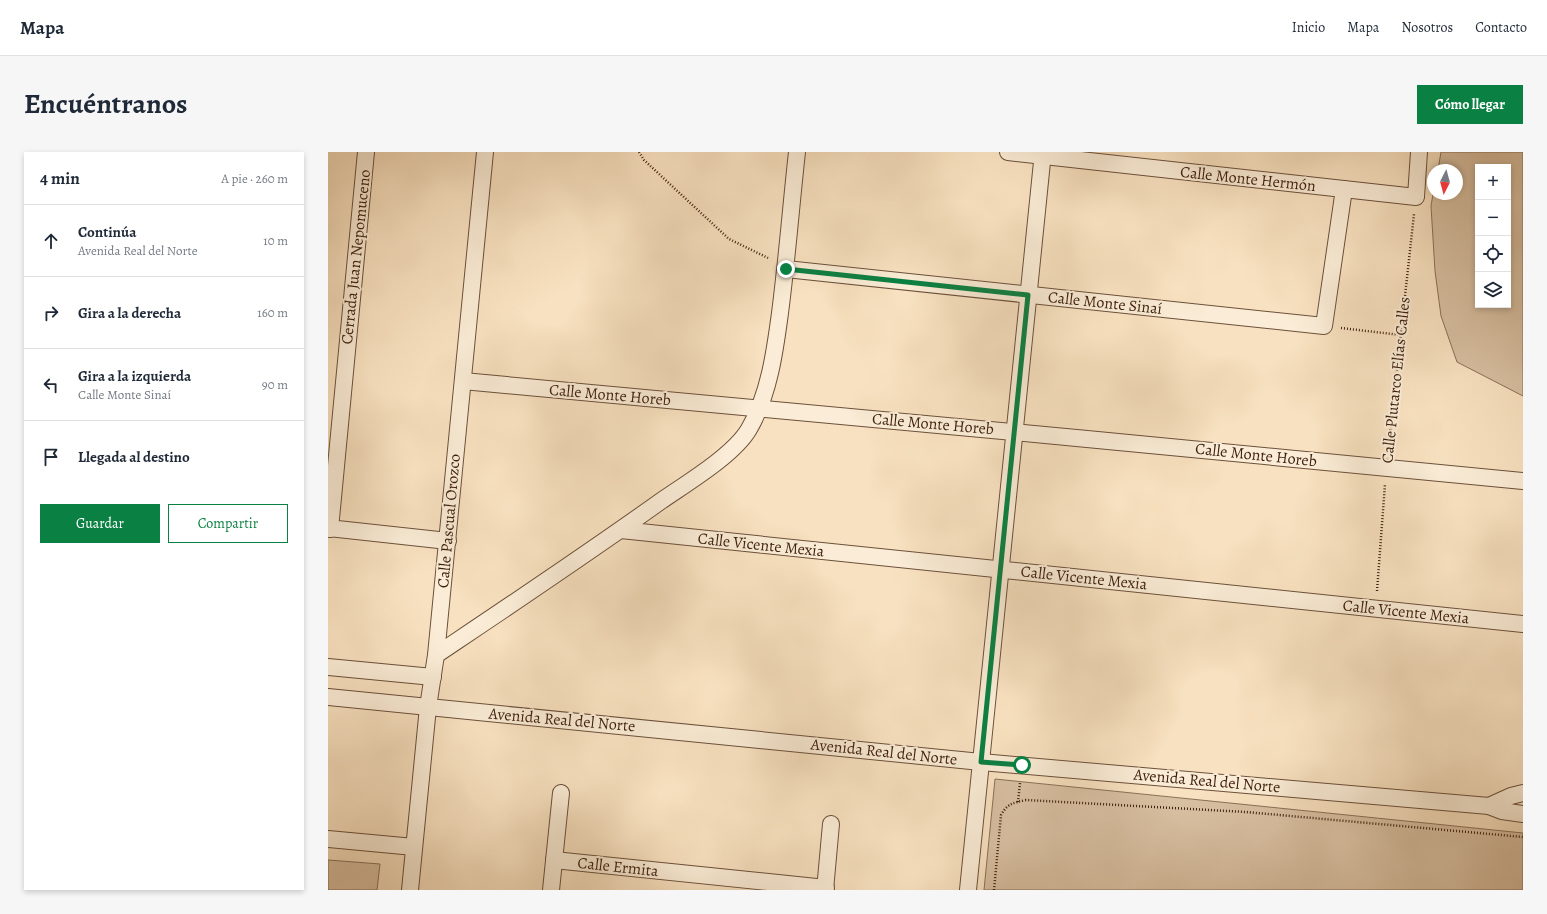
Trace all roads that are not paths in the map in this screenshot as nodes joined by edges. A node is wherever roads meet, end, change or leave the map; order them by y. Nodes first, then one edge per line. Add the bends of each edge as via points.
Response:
1 (366, 152) edge
2 (485, 152) edge
3 (797, 152) edge
4 (1008, 152) edge
5 (1419, 152) edge
6 (1043, 154) edge
7 (1344, 189) junction
8 (786, 269) junction
9 (1028, 295) junction
10 (462, 381) junction
11 (758, 410) junction
12 (1015, 431) junction
13 (1523, 481) edge
14 (329, 529) edge
15 (621, 530) junction
16 (448, 541) junction
17 (1001, 570) junction
18 (1523, 624) edge
19 (436, 655) junction
20 (328, 667) edge
21 (433, 677) junction
22 (328, 697) edge
23 (428, 707) junction
24 (981, 762) junction
25 (1523, 792) edge
26 (560, 793) dead end
27 (1489, 806) junction
28 (1523, 814) edge
29 (831, 824) dead end
30 (328, 839) edge
31 (414, 847) junction
32 (554, 860) junction
33 (826, 889) edge
34 (410, 890) edge
35 (551, 890) edge
36 (968, 890) edge

1 - 14 street, Cerrada Juan Nepomuceno
2 - 10 street, Calle Pascual Orozco
3 - 8 street
4 - 6 street, Calle Monte Hermón
5 - 7 street, Calle Monte Hermón via 1416,197
6 - 7 street, Calle Monte Hermón
6 - 9 street
7 - 9 street, Calle Monte Sinaí via 1324,326
8 - 9 street, Calle Monte Sinaí
8 - 11 street via 772,364
9 - 12 street
10 - 11 street, Calle Monte Horeb
10 - 16 street, Calle Pascual Orozco
11 - 12 street, Calle Monte Horeb
11 - 15 street via 749,430 734,448
12 - 13 street, Calle Monte Horeb
12 - 17 street
14 - 16 street
15 - 17 street, Calle Vicente Mexia
15 - 19 street
16 - 19 street, Calle Pascual Orozco
17 - 18 street, Calle Vicente Mexia
17 - 24 street
19 - 21 street, Calle Pascual Orozco
20 - 21 street
21 - 23 street, Calle Pascual Orozco
22 - 23 street, Avenida Real del Norte
23 - 24 street, Avenida Real del Norte
23 - 31 street, Calle Pascual Orozco
24 - 27 street, Avenida Real del Norte
24 - 36 street
25 - 27 street, Avenida Real del Norte
26 - 32 street
27 - 28 street, Avenida Real del Norte
29 - 33 street
30 - 31 street
31 - 34 street, Calle Pascual Orozco
32 - 33 street, Calle Ermita
32 - 35 street

